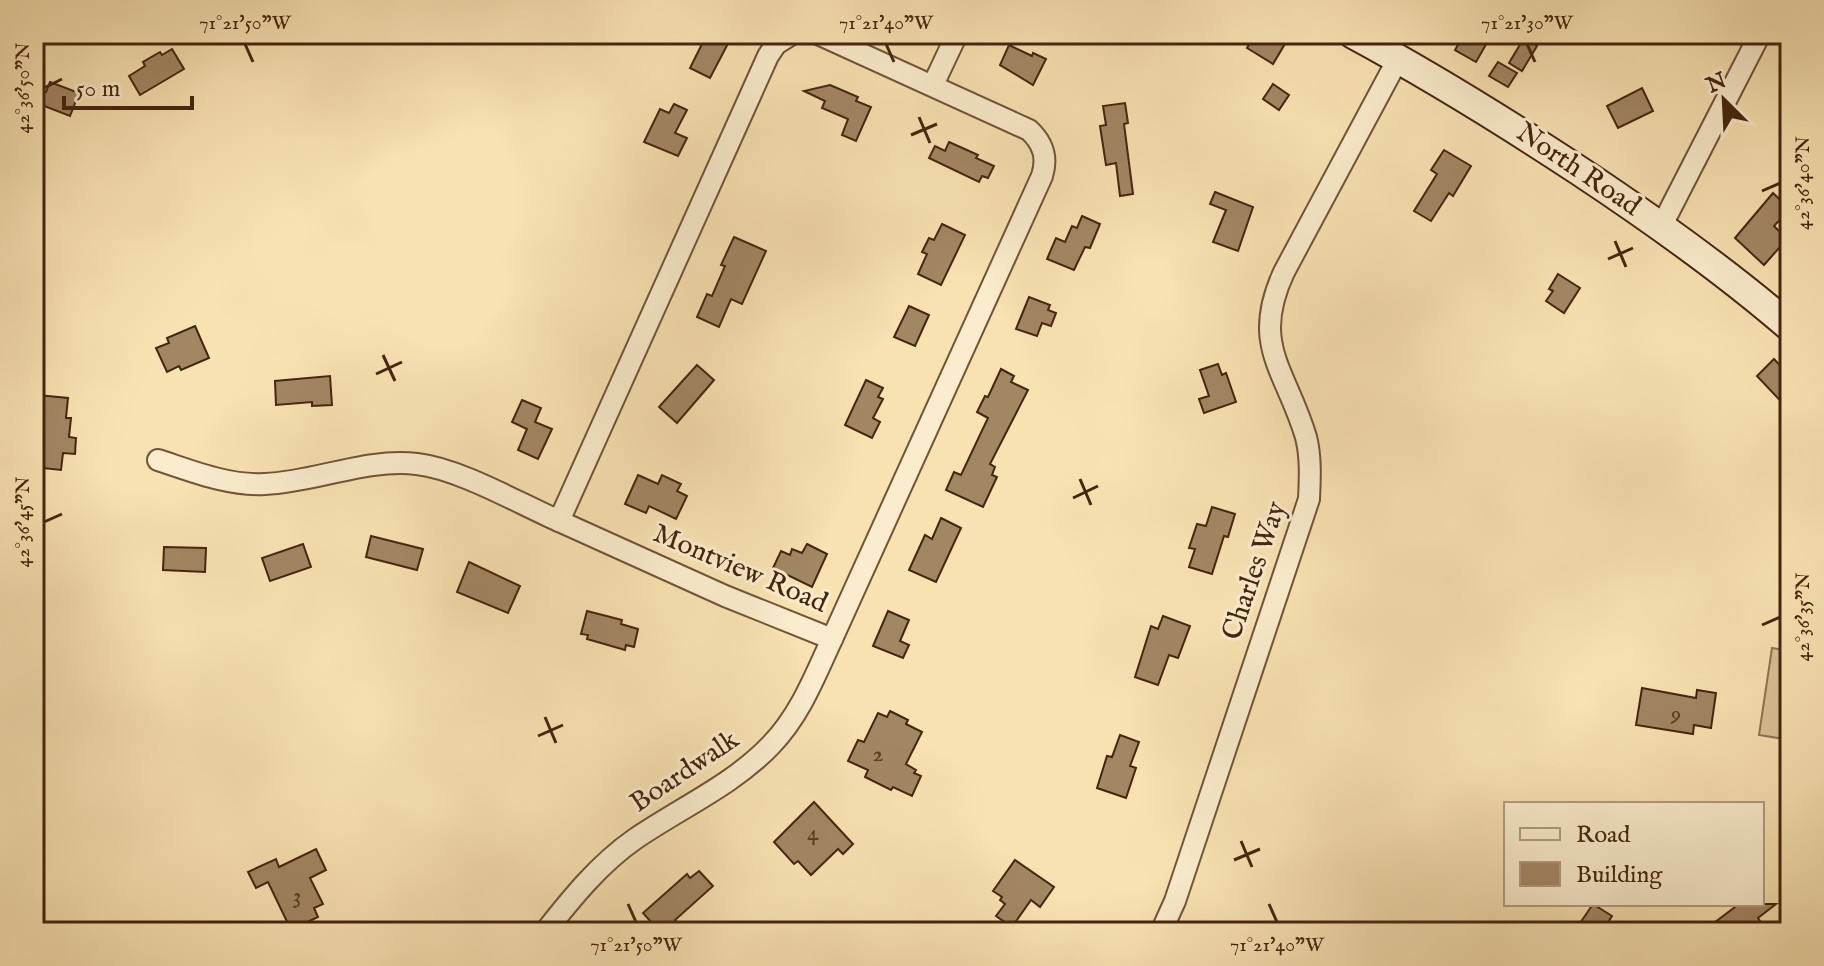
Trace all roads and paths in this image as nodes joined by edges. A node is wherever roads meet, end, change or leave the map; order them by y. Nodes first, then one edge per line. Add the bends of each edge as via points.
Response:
1 (792, 34) edge
2 (818, 34) edge
3 (957, 34) edge
4 (1355, 34) edge
5 (1760, 34) edge
6 (1398, 59) junction
7 (933, 85) junction
8 (1661, 227) junction
9 (1790, 327) edge
10 (158, 460) dead end
11 (559, 521) junction
12 (832, 639) junction
13 (545, 932) edge
14 (1161, 932) edge

1 - 11 street via 768,56
2 - 7 street, Montview Road
3 - 7 street
4 - 6 main road, North Road
5 - 8 street
6 - 8 main road, North Road via 1476,103
6 - 14 street, Charles Way via 1277,287 1270,342 1305,436 1309,499
7 - 12 street, Montview Road via 1029,130 1043,148 1044,171
8 - 9 main road, North Road
10 - 11 street, Montview Road via 228,481 263,484 378,464 416,464 446,471
11 - 12 street, Montview Road
12 - 13 street, Boardwalk via 801,705 774,743 747,768 632,841

